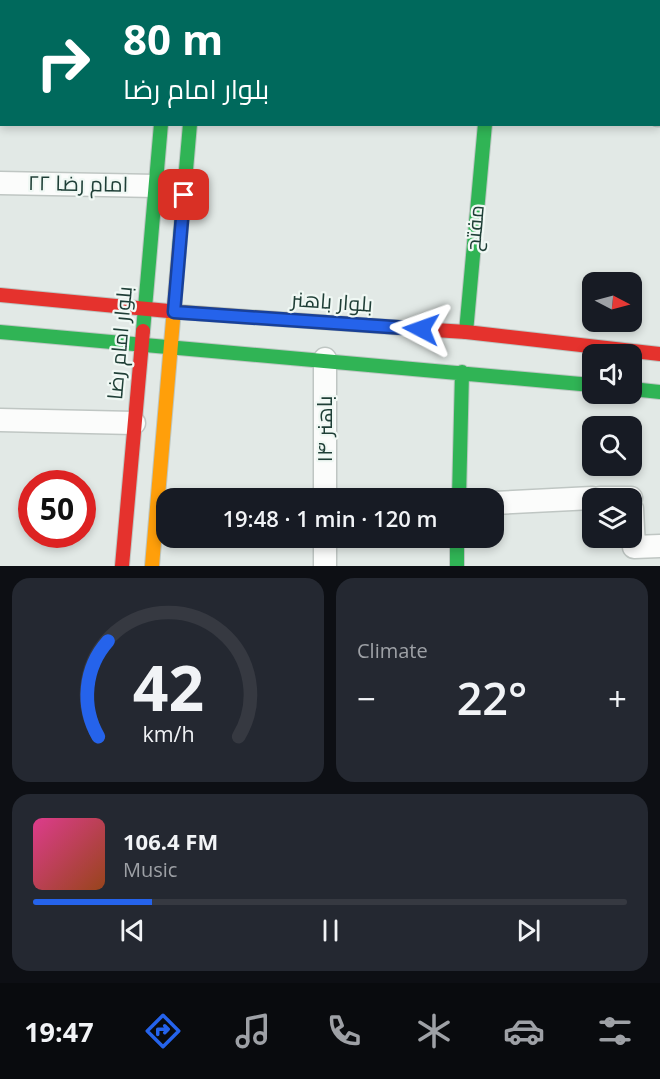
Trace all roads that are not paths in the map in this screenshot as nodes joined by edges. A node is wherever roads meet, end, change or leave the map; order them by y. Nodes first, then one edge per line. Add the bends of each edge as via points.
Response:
1 (161, 126) edge
2 (190, 126) edge
3 (484, 126) edge
4 (0, 183) edge
5 (156, 186) junction
6 (0, 295) edge
7 (144, 308) junction
8 (174, 312) junction
9 (0, 332) edge
10 (466, 332) junction
11 (141, 345) junction
12 (171, 348) junction
13 (660, 354) edge
14 (325, 359) junction
15 (462, 372) junction
16 (582, 384) edge
17 (642, 390) edge
18 (660, 392) edge
19 (0, 420) edge
20 (134, 423) junction
21 (325, 488) edge
22 (459, 488) edge
23 (582, 499) edge
24 (504, 502) edge
25 (660, 546) edge
26 (642, 547) edge
27 (325, 548) edge
28 (458, 548) edge
29 (122, 566) edge
30 (152, 566) edge
31 (325, 566) edge
32 (457, 566) edge

1 - 5 main road, بلوار امام رضا
2 - 8 main road
3 - 10 main road, مفتح
4 - 5 street, امام رضا ۲۲
5 - 7 main road, بلوار امام رضا
6 - 7 main road, بلوار باهنر
7 - 8 main road, بلوار باهنر
7 - 11 main road, بلوار امام رضا
8 - 10 main road, بلوار باهنر
8 - 12 main road
9 - 11 main road
10 - 13 main road, بلوار باهنر
11 - 12 main road
11 - 20 main road, بلوار امام رضا
12 - 14 main road
12 - 30 main road
14 - 15 main road
14 - 21 street, باهنر ۱۴
15 - 16 main road
15 - 22 main road
17 - 18 main road
19 - 20 street
20 - 29 main road, بلوار امام رضا
23 - 24 street
25 - 26 street
27 - 31 street
28 - 32 main road

